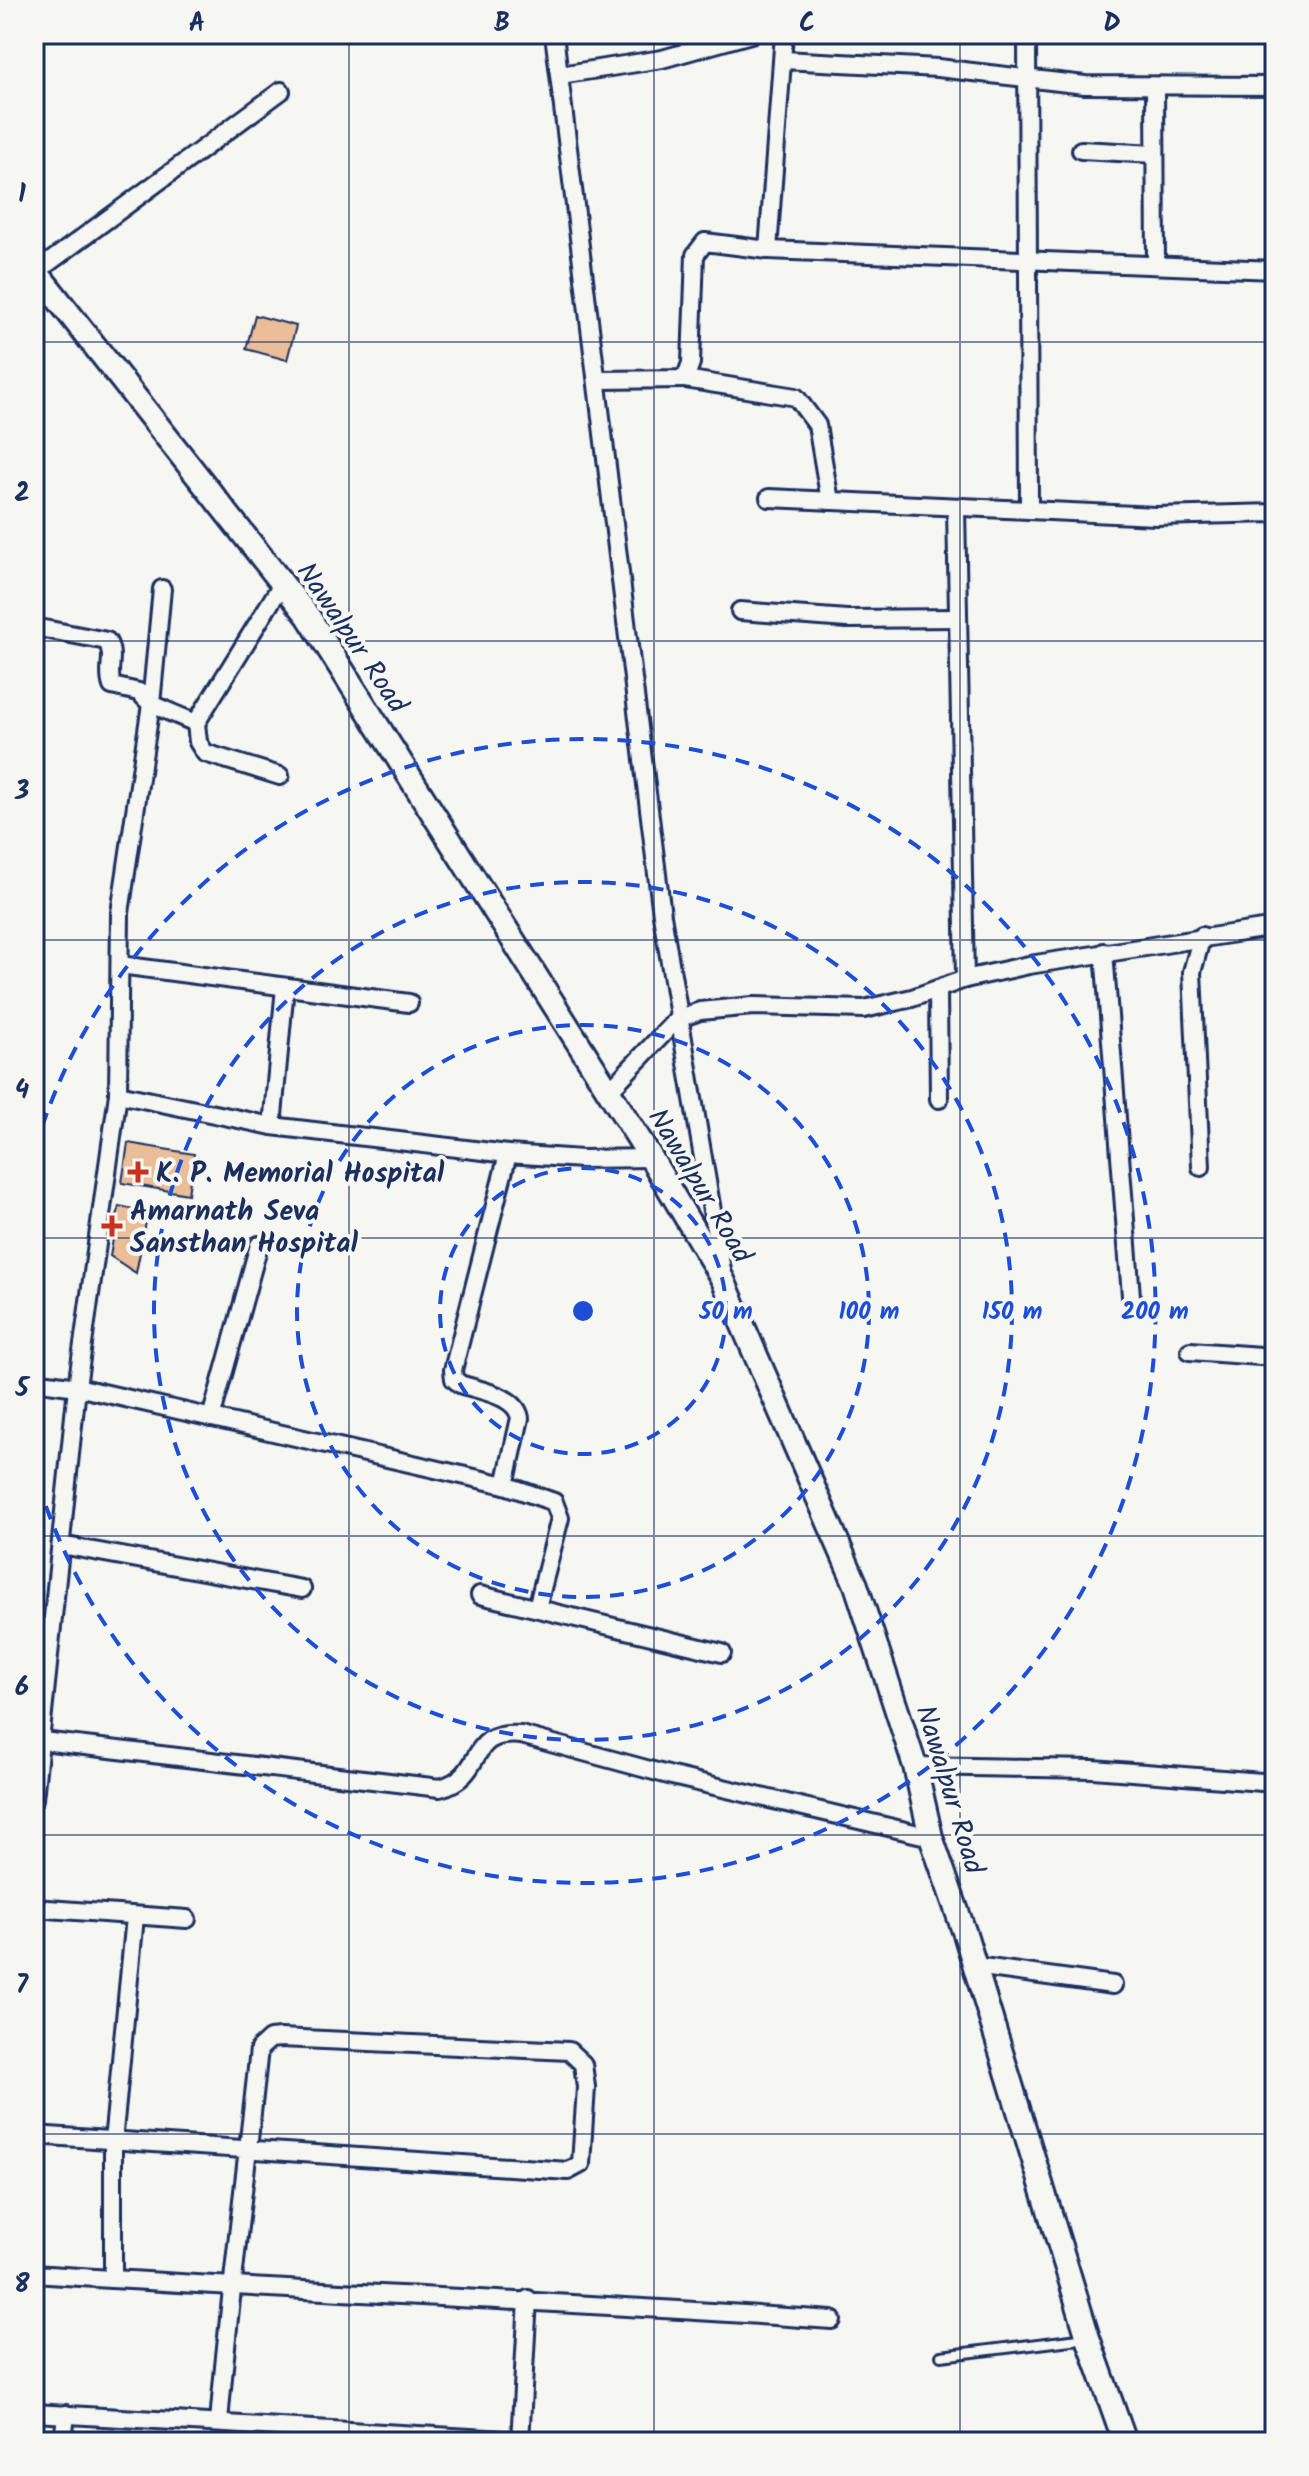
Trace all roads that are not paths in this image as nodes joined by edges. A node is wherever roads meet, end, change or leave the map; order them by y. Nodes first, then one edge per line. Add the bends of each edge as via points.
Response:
1 (554, 34) edge
2 (751, 34) edge
3 (784, 34) edge
4 (1027, 34) edge
5 (783, 60) junction
6 (560, 75) junction
7 (1027, 80) junction
8 (1275, 86) edge
9 (1155, 88) junction
10 (281, 91) dead end
11 (1081, 150) dead end
12 (1155, 154) junction
13 (768, 250) junction
14 (1028, 261) junction
15 (1156, 265) junction
16 (1275, 270) edge
17 (35, 271) edge
18 (685, 379) junction
19 (599, 380) junction
20 (769, 498) dead end
21 (830, 501) junction
22 (956, 508) junction
23 (1029, 508) junction
24 (1275, 513) edge
25 (282, 584) junction
26 (162, 589) dead end
27 (740, 611) dead end
28 (957, 618) junction
29 (34, 627) edge
30 (151, 704) junction
31 (196, 723) junction
32 (280, 776) dead end
33 (1275, 927) edge
34 (1202, 936) junction
35 (1104, 952) junction
36 (120, 965) junction
37 (965, 979) junction
38 (285, 987) junction
39 (938, 989) junction
40 (409, 1003) dead end
41 (677, 1019) junction
42 (609, 1091) junction
43 (118, 1094) junction
44 (939, 1099) dead end
45 (272, 1126) junction
46 (508, 1154) junction
47 (651, 1158) junction
48 (1201, 1167) dead end
49 (259, 1245) dead end
50 (723, 1280) junction
51 (1131, 1296) dead end
52 (1190, 1351) dead end
53 (1275, 1357) edge
54 (34, 1381) edge
55 (77, 1387) junction
56 (211, 1418) junction
57 (505, 1485) junction
58 (61, 1545) junction
59 (302, 1589) dead end
60 (480, 1595) dead end
61 (537, 1608) junction
62 (722, 1653) dead end
63 (36, 1740) edge
64 (915, 1766) junction
65 (1275, 1783) edge
66 (34, 1799) edge
67 (931, 1837) junction
68 (34, 1908) edge
69 (135, 1917) junction
70 (187, 1919) dead end
71 (975, 1966) junction
72 (1113, 1985) dead end
73 (34, 2135) edge
74 (113, 2142) junction
75 (249, 2148) junction
76 (34, 2274) edge
77 (113, 2279) junction
78 (230, 2287) junction
79 (528, 2299) junction
80 (832, 2320) dead end
81 (1088, 2338) junction
82 (941, 2356) dead end
83 (34, 2413) edge
84 (66, 2414) junction
85 (219, 2423) junction
86 (263, 2423) junction
87 (520, 2441) edge
88 (63, 2442) edge
89 (262, 2442) edge
90 (540, 2442) edge
91 (1125, 2442) edge

1 - 6 street
2 - 6 street via 662,59
3 - 5 street
4 - 7 street
5 - 7 street via 938,68
5 - 13 street
6 - 19 street
7 - 9 street
7 - 14 street
8 - 9 street
9 - 12 street
10 - 17 street
11 - 12 street
12 - 15 street
13 - 14 street
13 - 18 street via 718,242 698,247 691,363
14 - 15 street
14 - 23 street
15 - 16 street
17 - 25 street, Nawalpur Road
18 - 19 street
18 - 21 street via 796,397 817,425
19 - 41 street
20 - 21 street
21 - 22 street
22 - 23 street
22 - 28 street
23 - 24 street via 1156,516
25 - 31 street
25 - 42 street, Nawalpur Road via 308,616
26 - 30 street
27 - 28 street via 847,619
28 - 37 street
29 - 30 street via 107,641 113,652 112,686 139,692
30 - 31 street
30 - 36 street via 120,913
31 - 32 street via 205,753
33 - 34 street
34 - 35 street
34 - 48 street via 1192,972
35 - 37 street
35 - 51 street
36 - 38 street
36 - 43 street
37 - 39 street
38 - 40 street
38 - 45 street
39 - 41 street via 864,1009 731,1007
39 - 44 street
41 - 42 street
41 - 50 street
42 - 47 street, Nawalpur Road
43 - 45 street
43 - 55 street
45 - 46 street
46 - 47 street
46 - 57 street via 453,1370 460,1384 512,1402 518,1409
47 - 50 street, Nawalpur Road
49 - 56 street
50 - 64 street, Nawalpur Road via 856,1585
52 - 53 street
54 - 55 street
55 - 56 street
55 - 58 street
56 - 57 street
57 - 61 street via 559,1508
58 - 59 street
58 - 63 street
60 - 61 street
61 - 62 street
63 - 66 street
63 - 67 street via 440,1788 466,1775 485,1741 500,1733 521,1735
64 - 65 street via 1093,1769
64 - 67 street, Nawalpur Road
67 - 71 street, Nawalpur Road
68 - 69 street
69 - 70 street
69 - 74 street
71 - 72 street
71 - 81 street, Nawalpur Road
73 - 74 street
74 - 75 street
74 - 77 street
75 - 75 street via 259,2049 270,2039 569,2051 583,2064 581,2164 568,2171
75 - 78 street
76 - 77 street
77 - 78 street
78 - 79 street
78 - 85 street
79 - 80 street
79 - 87 street
81 - 82 lane
81 - 91 street, Nawalpur Road
83 - 84 street
84 - 85 street
84 - 88 street
85 - 86 street
86 - 87 street
86 - 89 street
87 - 90 street

